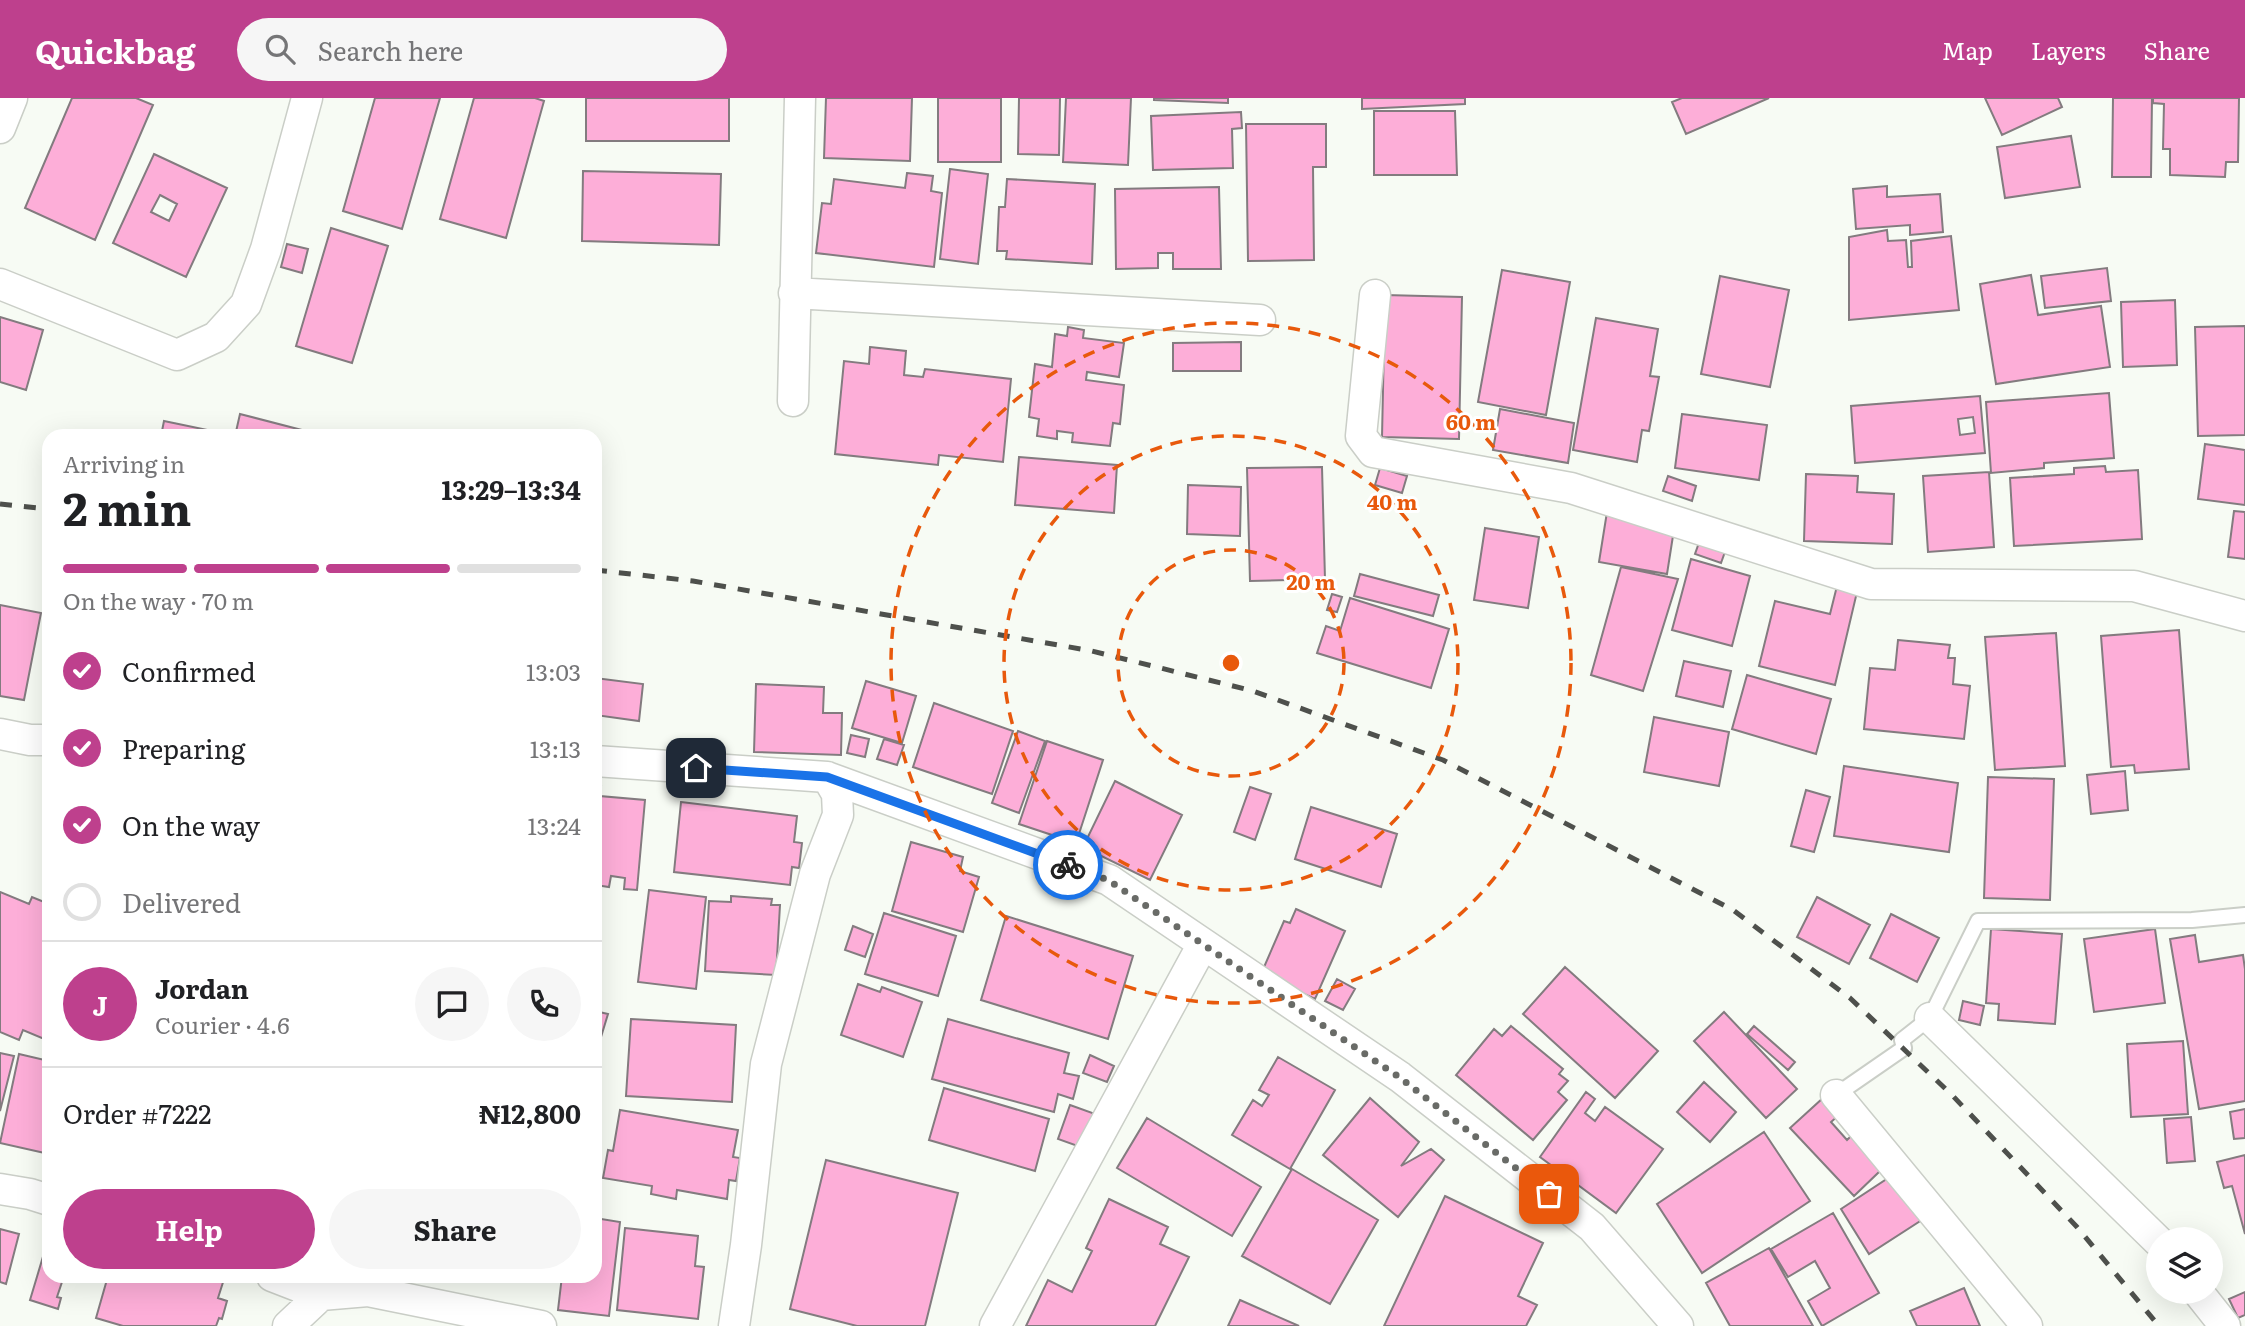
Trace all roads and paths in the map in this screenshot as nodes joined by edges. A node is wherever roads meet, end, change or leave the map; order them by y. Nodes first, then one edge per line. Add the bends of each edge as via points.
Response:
1 (12, 98) edge
2 (307, 98) edge
3 (800, 98) edge
4 (0, 128) edge
5 (0, 284) edge
6 (794, 293) junction
7 (1375, 295) dead end
8 (1260, 320) dead end
9 (793, 401) dead end
10 (2245, 616) edge
11 (0, 734) edge
12 (42, 740) edge
13 (602, 761) edge
14 (827, 777) junction
15 (2245, 915) edge
16 (1203, 944) junction
17 (1930, 1018) junction
18 (1836, 1095) joint
19 (0, 1189) edge
20 (42, 1198) edge
21 (2146, 1229) edge
22 (290, 1283) edge
23 (321, 1295) junction
24 (2208, 1304) edge
25 (288, 1326) edge
26 (541, 1326) edge
27 (734, 1326) edge
28 (995, 1326) edge
29 (1678, 1326) edge
30 (2027, 1326) edge
31 (2225, 1326) edge

1 - 4 street
2 - 5 street via 267,249 246,304 216,337 177,355
3 - 6 street
6 - 8 street
6 - 9 street
7 - 10 street via 1362,436 1373,452 1571,488 1871,584 2134,586
11 - 12 street
13 - 14 street
14 - 16 street via 1108,880
14 - 27 street via 837,794 838,815 815,874 766,1064
15 - 17 lane via 2192,920 1978,921
16 - 28 street
16 - 29 street via 1399,1077 1592,1227
17 - 18 lane via 1902,1040 1904,1048
17 - 21 street
18 - 30 street
19 - 20 street
22 - 23 street
23 - 25 street
23 - 26 street via 368,1291
24 - 31 street

